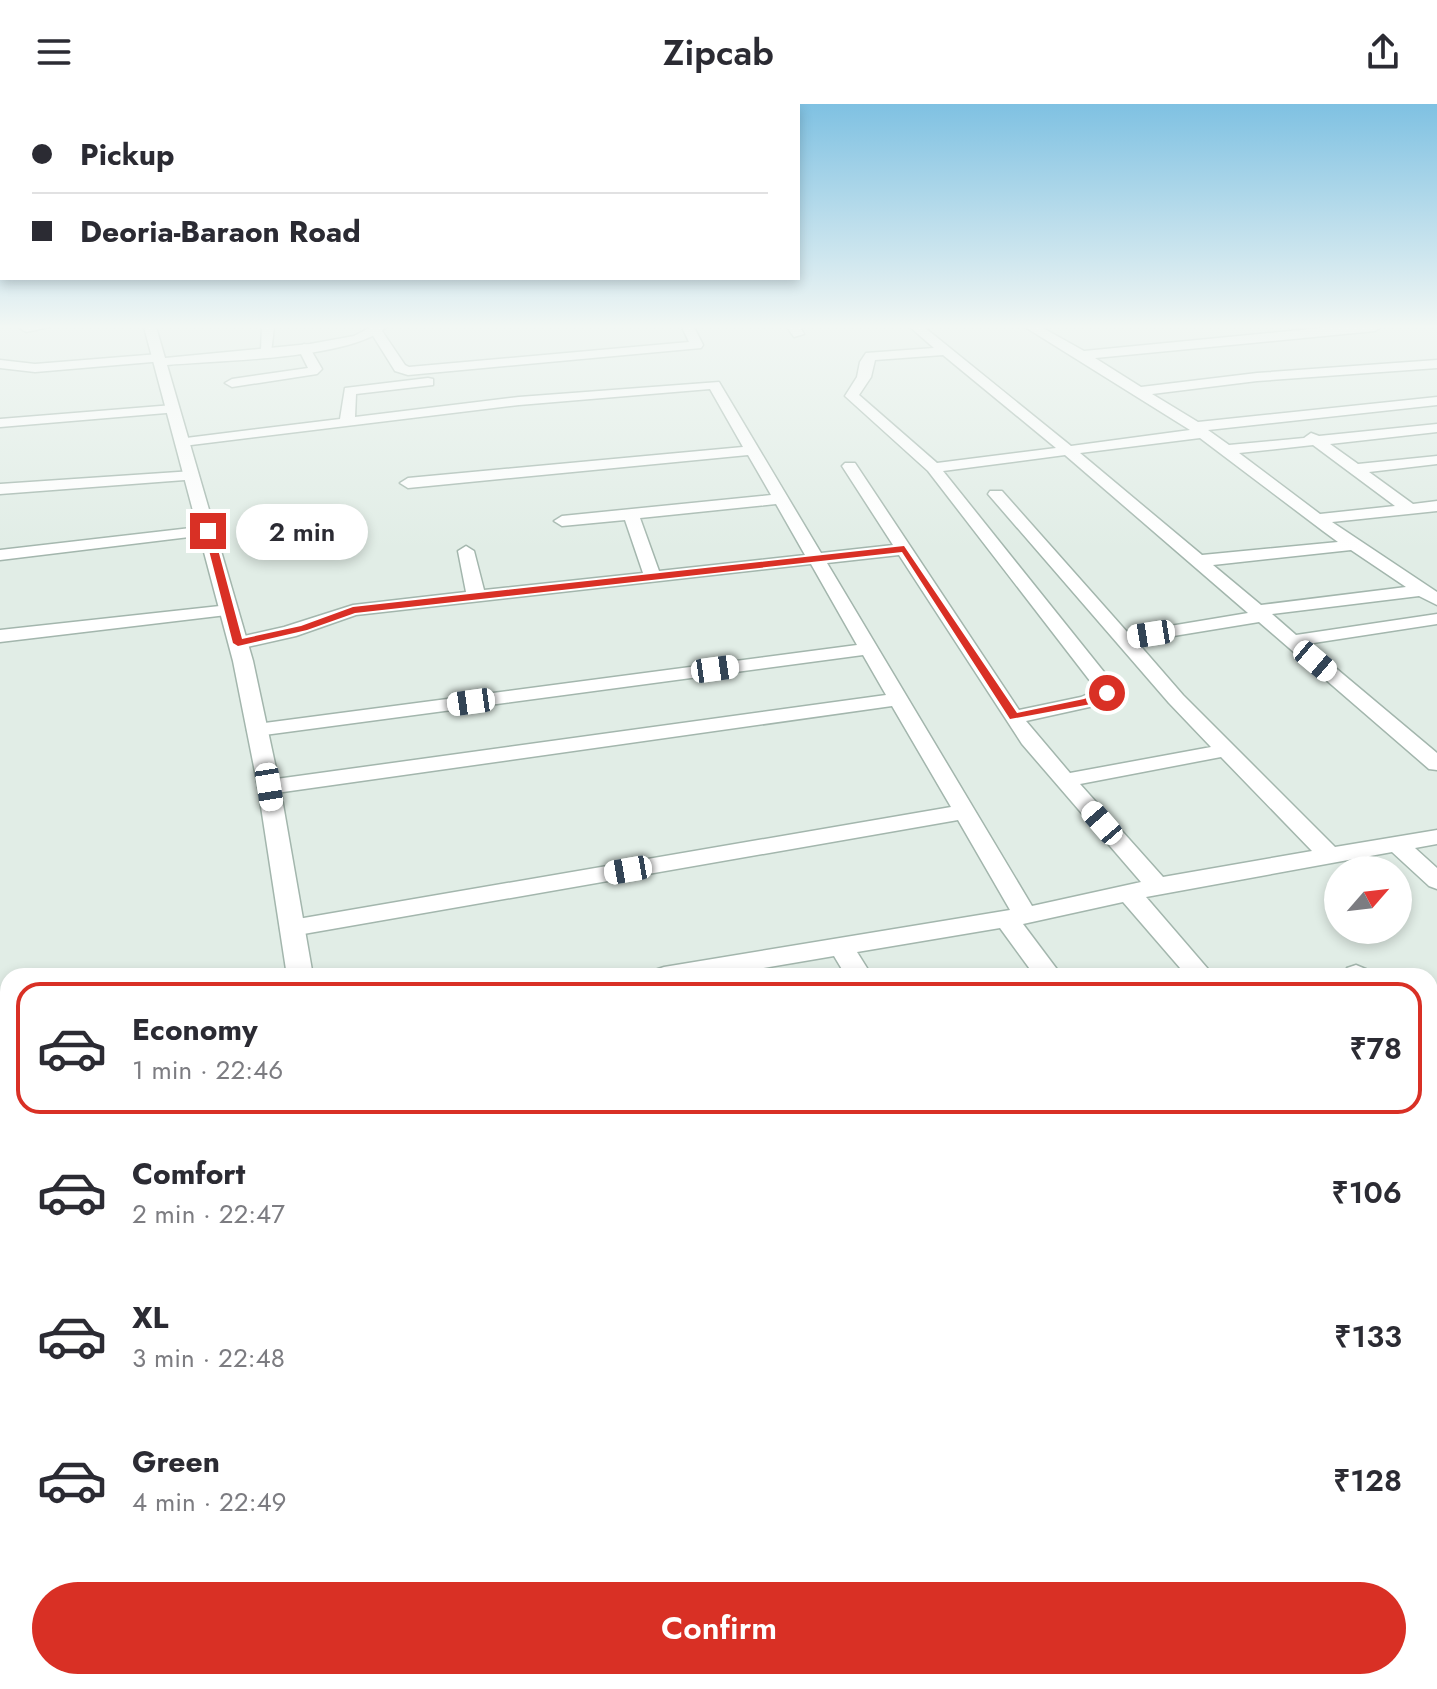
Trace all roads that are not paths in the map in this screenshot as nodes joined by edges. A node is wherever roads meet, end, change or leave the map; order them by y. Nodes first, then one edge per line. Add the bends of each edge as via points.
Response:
1 (171, 401) edge
2 (349, 401) edge
3 (519, 401) edge
4 (726, 401) edge
5 (858, 401) edge
6 (1006, 401) edge
7 (1156, 401) edge
8 (1437, 401) edge
9 (173, 409) junction
10 (1283, 417) junction
11 (347, 422) junction
12 (0, 423) edge
13 (1437, 428) edge
14 (1199, 430) junction
15 (1316, 441) junction
16 (183, 442) junction
17 (753, 450) junction
18 (1227, 450) junction
19 (1068, 451) junction
20 (1437, 460) edge
21 (850, 466) dead end
22 (933, 468) junction
23 (1355, 469) junction
24 (193, 476) junction
25 (408, 483) dead end
26 (0, 489) edge
27 (996, 494) dead end
28 (782, 499) junction
29 (1437, 506) edge
30 (1410, 509) junction
31 (631, 515) junction
32 (1317, 519) junction
33 (562, 521) dead end
34 (208, 531) junction
35 (1353, 545) junction
36 (904, 549) junction
37 (466, 551) dead end
38 (0, 555) edge
39 (815, 558) junction
40 (1197, 561) junction
41 (1437, 574) edge
42 (653, 577) junction
43 (1406, 580) junction
44 (1430, 595) edge
45 (476, 596) junction
46 (229, 610) junction
47 (1259, 614) junction
48 (1437, 619) edge
49 (0, 636) edge
50 (1124, 639) junction
51 (1291, 641) junction
52 (238, 643) junction
53 (868, 649) junction
54 (898, 699) junction
55 (1014, 717) junction
56 (257, 730) junction
57 (1226, 750) junction
58 (1437, 764) edge
59 (1065, 780) junction
60 (269, 787) junction
61 (964, 812) junction
62 (1437, 837) edge
63 (1397, 844) junction
64 (1329, 855) junction
65 (1437, 881) edge
66 (1158, 886) junction
67 (1129, 893) junction
68 (1016, 917) junction
69 (292, 928) junction
70 (841, 946) junction
71 (299, 968) edge
72 (723, 968) edge
73 (854, 968) edge
74 (1045, 968) edge
75 (1194, 968) edge

1 - 9 street
2 - 11 street
3 - 11 street
4 - 17 street
5 - 22 street
6 - 19 street
7 - 14 street
8 - 10 street
9 - 12 street
9 - 16 street
10 - 14 street
10 - 15 street
11 - 16 street
13 - 15 street
14 - 18 street
14 - 19 street
15 - 18 street
15 - 23 street
16 - 24 street
17 - 25 street
17 - 28 street
18 - 32 street
19 - 22 street
19 - 40 street
20 - 23 street
21 - 36 street
22 - 55 street via 1106,687 1107,693 1096,699
23 - 30 street
24 - 26 street
24 - 34 street
27 - 50 street
28 - 31 street
28 - 39 street
29 - 30 street
30 - 32 street
31 - 33 street
31 - 42 street
32 - 35 street
34 - 38 street
34 - 46 street
35 - 40 street
35 - 43 street
36 - 39 street
36 - 55 street
37 - 45 street
39 - 42 street
39 - 53 street
40 - 47 street
41 - 43 street
42 - 45 street
43 - 44 street
44 - 47 street
45 - 52 street via 353,610
46 - 49 street
46 - 52 street
47 - 50 street
47 - 51 street
48 - 51 street
50 - 57 street
51 - 58 street
52 - 56 street
53 - 54 street
53 - 56 street
54 - 60 street
54 - 61 street
55 - 59 street
56 - 60 street
57 - 59 street
57 - 64 street
59 - 66 street
60 - 69 street
61 - 68 street
61 - 69 street
62 - 63 street
63 - 64 street
63 - 65 street
64 - 66 street
66 - 67 street
67 - 68 street
67 - 75 street
68 - 70 street
68 - 74 street
69 - 71 street
70 - 72 street
70 - 73 street

